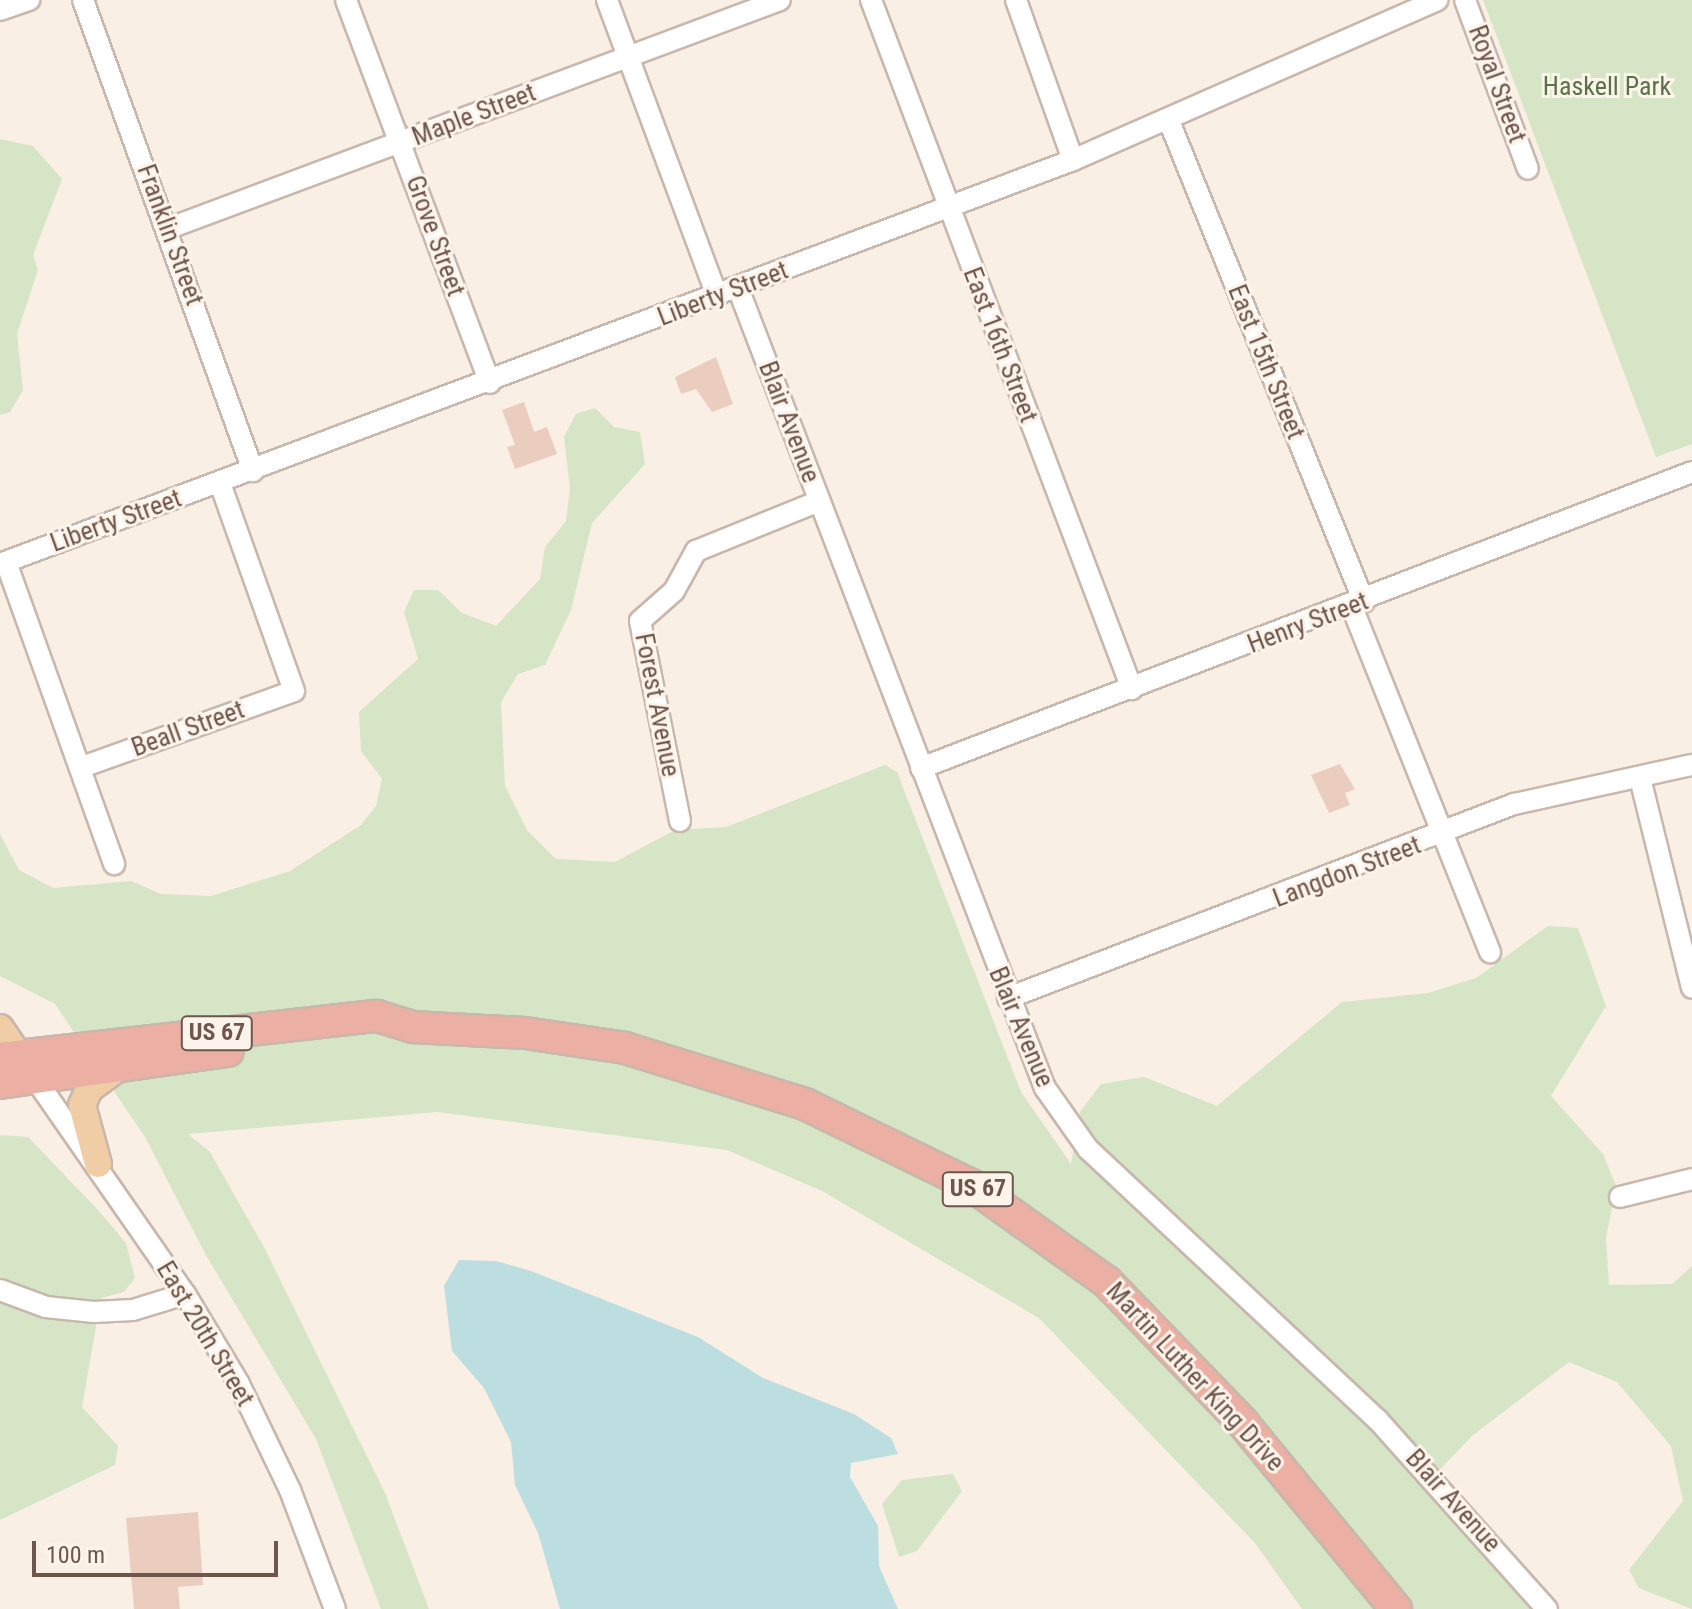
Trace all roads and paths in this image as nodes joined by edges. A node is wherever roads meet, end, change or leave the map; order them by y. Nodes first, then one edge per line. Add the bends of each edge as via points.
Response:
1 (29, 0) edge
2 (83, 0) edge
3 (346, 0) edge
4 (607, 0) edge
5 (780, 0) edge
6 (871, 0) edge
7 (1016, 0) edge
8 (1437, 0) edge
9 (1465, 0) edge
10 (0, 10) edge
11 (628, 56) junction
12 (1169, 121) junction
13 (401, 142) junction
14 (1073, 160) junction
15 (1528, 169) dead end
16 (948, 207) junction
17 (167, 229) junction
18 (738, 288) junction
19 (717, 296) junction
20 (490, 383) junction
21 (253, 471) junction
22 (1692, 472) edge
23 (220, 483) junction
24 (819, 501) junction
25 (3, 563) edge
26 (1358, 605) junction
27 (1132, 689) junction
28 (1692, 765) edge
29 (82, 767) junction
30 (921, 768) junction
31 (1640, 778) junction
32 (680, 821) dead end
33 (1444, 835) junction
34 (114, 864) dead end
35 (1490, 952) dead end
36 (1692, 988) edge
37 (1008, 998) junction
38 (413, 1027) junction
39 (0, 1028) edge
40 (19, 1065) edge
41 (118, 1068) junction
42 (0, 1083) edge
43 (98, 1164) junction
44 (1692, 1179) edge
45 (1620, 1197) dead end
46 (0, 1290) edge
47 (185, 1294) junction
48 (335, 1609) edge
49 (1396, 1609) edge
50 (1547, 1609) edge

1 - 10 street
2 - 17 street, Franklin Street
3 - 13 street, Grove Street
4 - 11 street
5 - 11 street, Maple Street
6 - 16 street, East 16th Street
7 - 14 street
8 - 12 street, Liberty Street
9 - 15 street, Royal Street
11 - 13 street, Maple Street
11 - 19 street
12 - 14 street, Liberty Street
12 - 26 street, East 15th Street
13 - 17 street, Maple Street
13 - 20 street, Grove Street
14 - 16 street, Liberty Street
16 - 18 street, Liberty Street
16 - 27 street, East 16th Street
17 - 21 street, Franklin Street
18 - 19 street, Liberty Street
18 - 24 street, Blair Avenue
19 - 20 street, Liberty Street
20 - 21 street, Liberty Street
21 - 23 street, Liberty Street
22 - 26 street, Henry Street
23 - 25 street, Liberty Street
23 - 29 street, Beall Street via 294,691
24 - 30 street, Blair Avenue
24 - 32 street, Forest Avenue via 696,551 674,591 640,621
25 - 29 street
26 - 27 street, Henry Street
26 - 33 street, East 15th Street
27 - 30 street, Henry Street
28 - 31 street, Langdon Street
29 - 34 street
30 - 37 street, Blair Avenue
31 - 33 street, Langdon Street via 1514,804
31 - 36 street
33 - 35 street, East 15th Street
33 - 37 street, Langdon Street
37 - 50 street, Blair Avenue via 1045,1088 1088,1149 1377,1419
38 - 40 highway, US 67 via 377,1016
38 - 41 highway, US 67
38 - 49 highway, Martin Luther King Drive / US 67 via 559,1036 660,1056 805,1104 971,1185 1058,1242 1152,1324 1263,1445
39 - 40 main road
40 - 41 highway, US 67
40 - 42 highway, US 67
40 - 43 street, East 20th Street
41 - 43 main road via 89,1089 82,1105
43 - 47 street, East 20th Street
44 - 45 street
46 - 47 street via 46,1307 94,1312 133,1310
47 - 48 street, East 20th Street via 290,1490

